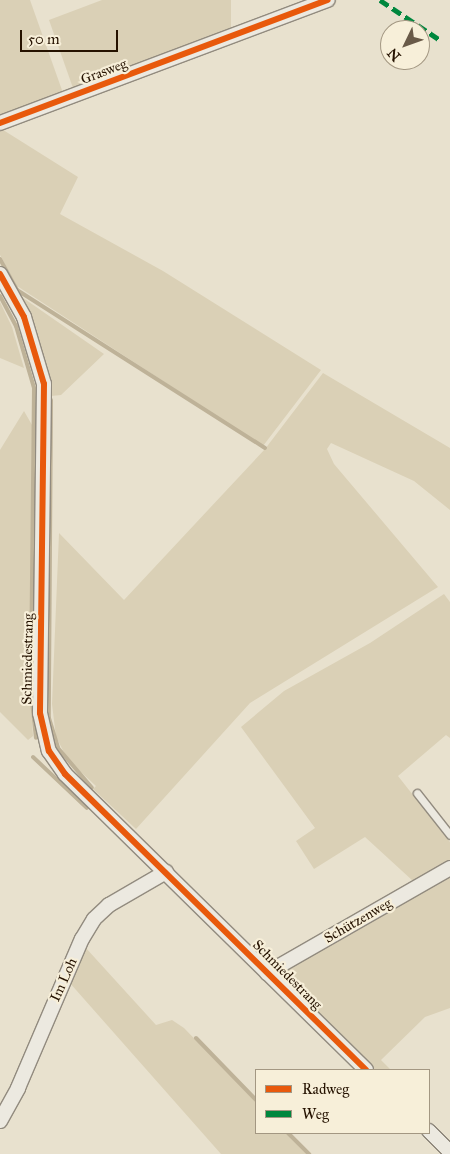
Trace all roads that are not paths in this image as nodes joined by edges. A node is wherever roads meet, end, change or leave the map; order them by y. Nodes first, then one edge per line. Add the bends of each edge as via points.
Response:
1 (328, 0) edge
2 (0, 123) edge
3 (0, 274) edge
4 (417, 793) dead end
5 (450, 835) edge
6 (450, 868) edge
7 (166, 872) junction
8 (267, 973) junction
9 (365, 1069) edge
10 (0, 1121) edge
11 (430, 1132) edge
12 (450, 1152) edge

1 - 2 street, Grasweg
3 - 7 street, Schmiedestrang via 24,317 44,384 40,713 49,751 65,774
4 - 5 lane
6 - 8 street, Schützenweg
7 - 8 street, Schmiedestrang
7 - 10 street, Im Loh via 109,904 94,919 82,938 18,1088
8 - 9 street, Schmiedestrang
11 - 12 street

